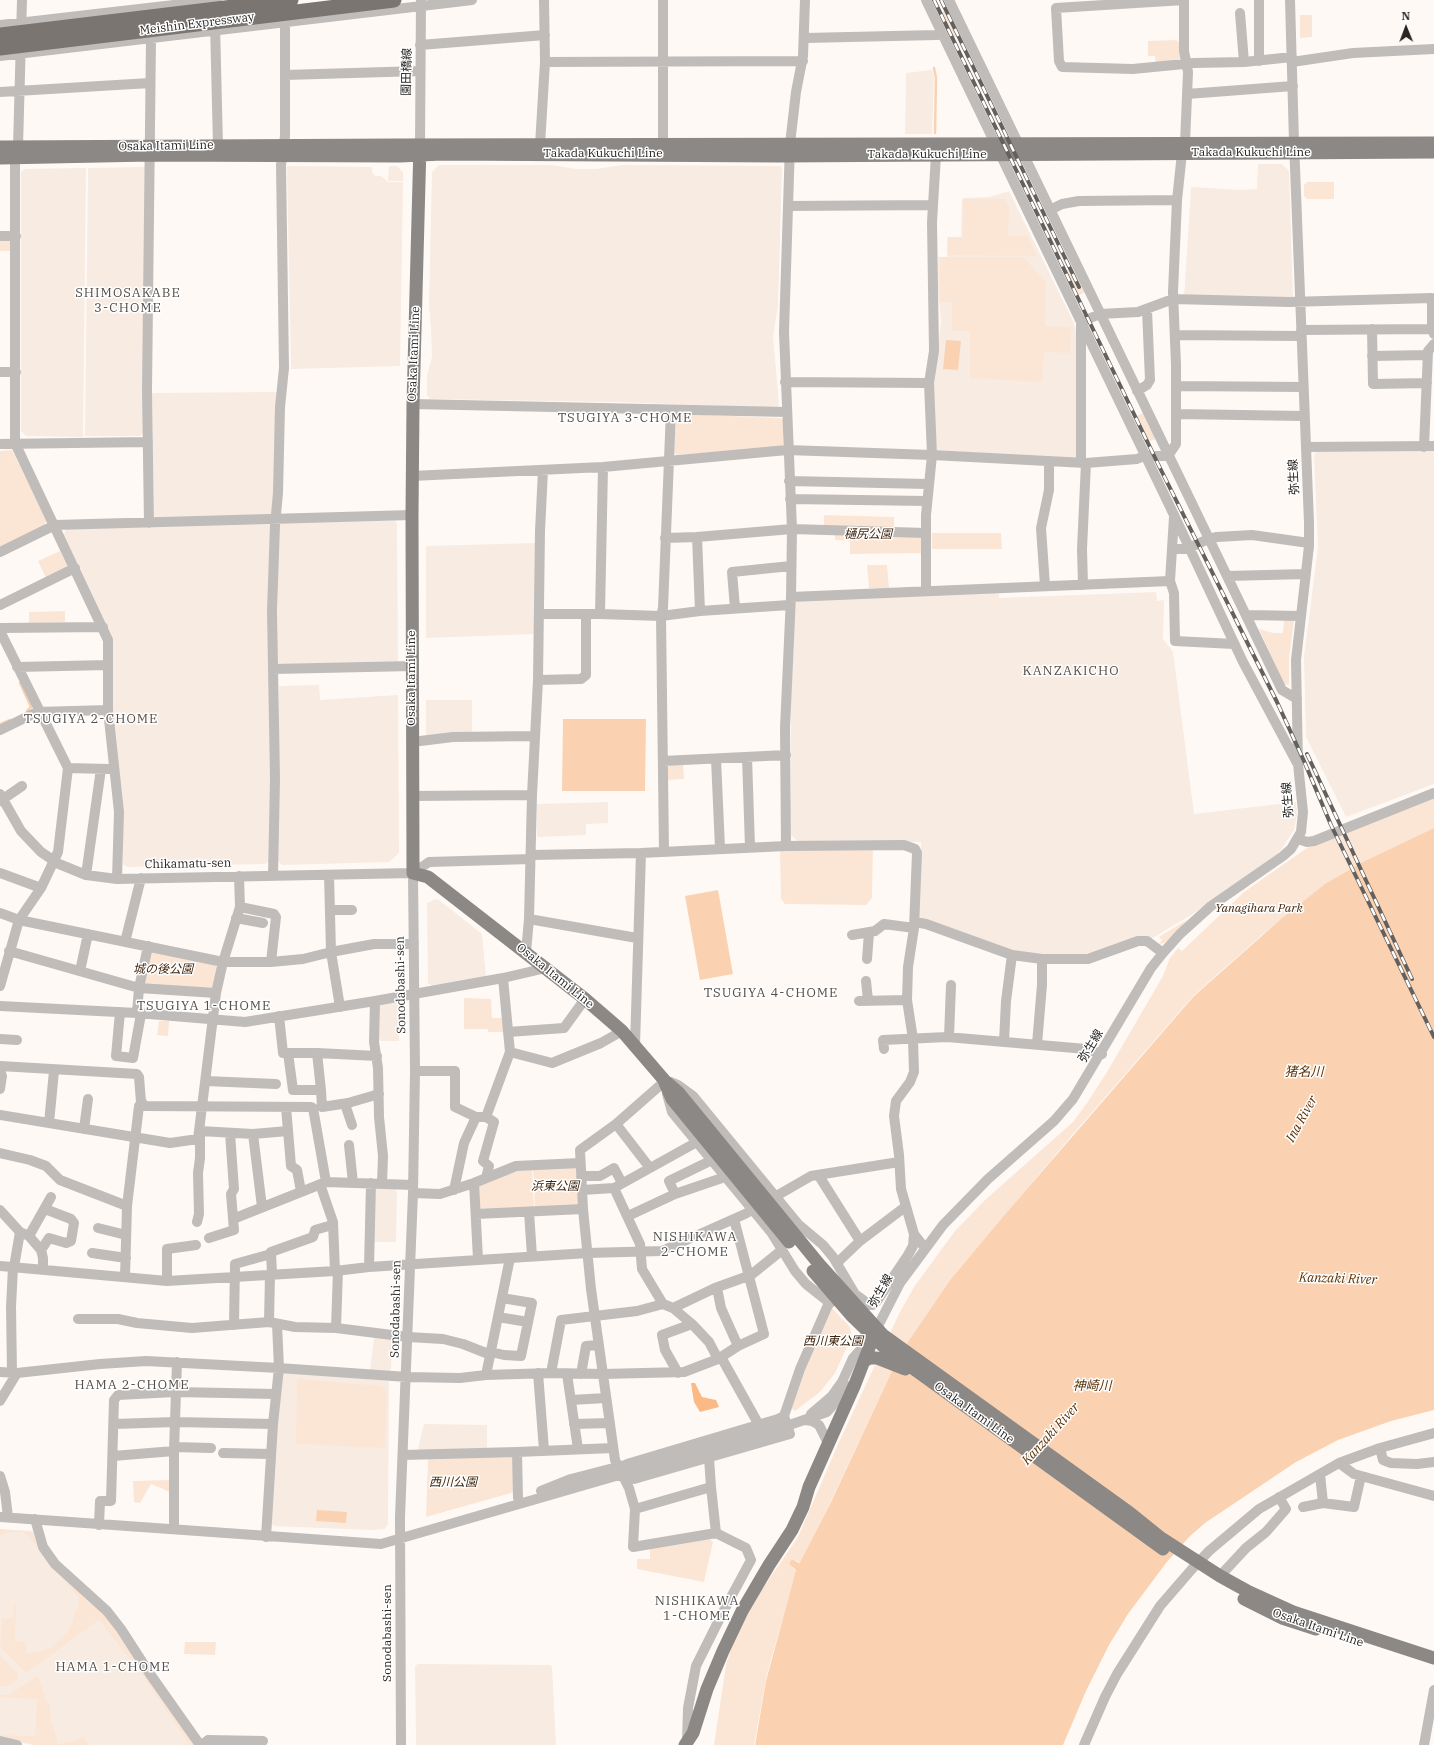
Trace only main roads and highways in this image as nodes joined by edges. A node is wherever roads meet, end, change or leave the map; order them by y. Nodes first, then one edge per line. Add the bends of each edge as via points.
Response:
1 (291, 0) edge
2 (394, 0) edge
3 (0, 35) edge
4 (0, 48) edge
5 (1434, 143) edge
6 (0, 147) edge
7 (1294, 148) junction
8 (420, 150) junction
9 (790, 150) junction
10 (998, 150) junction
11 (150, 151) junction
12 (283, 151) junction
13 (17, 152) junction
14 (1434, 152) edge
15 (0, 158) edge
16 (878, 1336) junction
17 (866, 1362) junction
18 (917, 1372) junction
19 (1193, 1565) junction
20 (1434, 1658) edge
21 (1434, 1664) edge
22 (686, 1744) edge

1 - 3 highway, Meishin Expressway
2 - 4 highway, Meishin Expressway
5 - 7 main road, Takada Kukuchi Line
6 - 13 main road, Osaka Itami Line
7 - 10 main road, Takada Kukuchi Line via 1183,148 1034,143 1022,150
7 - 14 main road, Takada Kukuchi Line
8 - 9 main road, Takada Kukuchi Line
8 - 9 main road, Takada Kukuchi Line via 540,145 663,144
8 - 12 main road, Osaka Itami Line via 400,156
8 - 16 main road, Osaka Itami Line via 412,476 413,873 428,877 526,952 622,1031 665,1081 679,1092 714,1149 819,1264 855,1312
9 - 10 main road, Takada Kukuchi Line
9 - 10 main road, Takada Kukuchi Line via 936,155
11 - 12 main road, Osaka Itami Line
11 - 12 main road, Osaka Itami Line via 218,146
11 - 13 main road, Osaka Itami Line
13 - 15 main road, Osaka Itami Line
16 - 17 main road
16 - 18 main road, Osaka Itami Line
16 - 19 main road, Osaka Itami Line via 1130,1513
17 - 18 main road
17 - 22 main road via 828,1443 792,1530 768,1565 726,1644 707,1689 693,1733
18 - 19 main road, Osaka Itami Line
19 - 20 main road, Osaka Itami Line via 1293,1612
19 - 21 main road, Osaka Itami Line via 1237,1596 1282,1618

